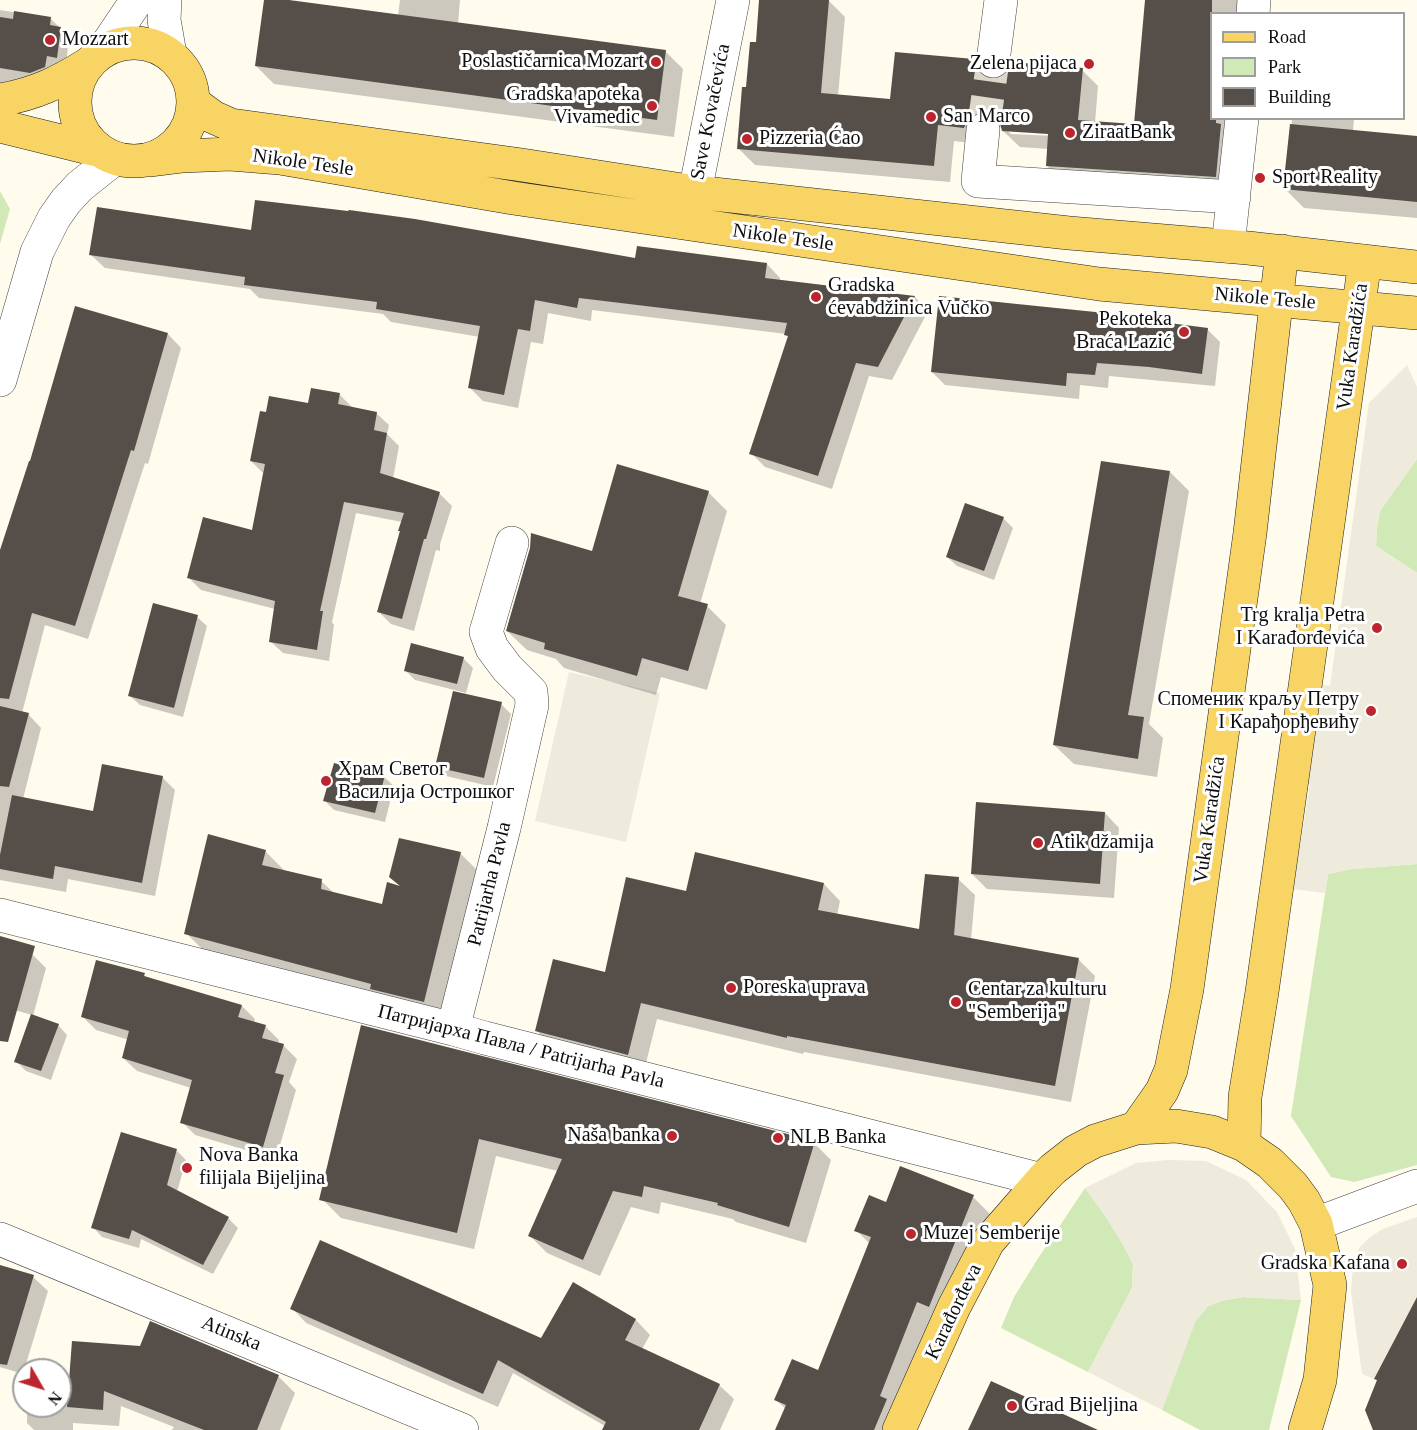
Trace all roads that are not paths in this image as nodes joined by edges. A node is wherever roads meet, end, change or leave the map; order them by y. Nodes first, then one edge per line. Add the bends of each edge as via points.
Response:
1 (136, 0) edge
2 (165, 0) edge
3 (733, 0) edge
4 (1001, 0) edge
5 (170, 54) junction
6 (95, 58) junction
7 (993, 61) tunnel mouth
8 (0, 100) edge
9 (194, 103) junction
10 (1242, 120) edge
11 (0, 126) edge
12 (983, 130) tunnel mouth
13 (106, 154) junction
14 (151, 160) junction
15 (695, 192) junction
16 (1234, 197) junction
17 (687, 224) junction
18 (1228, 246) junction
19 (1282, 251) junction
20 (1365, 261) junction
21 (1417, 267) edge
22 (1276, 301) junction
23 (1359, 307) junction
24 (1417, 313) edge
25 (0, 380) edge
26 (512, 543) dead end
27 (0, 915) edge
28 (453, 1029) junction
29 (1136, 1128) junction
30 (1244, 1145) junction
31 (1041, 1180) junction
32 (1417, 1186) edge
33 (1316, 1224) junction
34 (0, 1239) edge
35 (462, 1430) edge
36 (899, 1430) edge
37 (1305, 1430) edge

1 - 6 street
2 - 5 street
3 - 15 street, Save Kovačevića
4 - 7 street
5 - 6 main road via 136,43 118,45
5 - 9 main road via 183,67
6 - 8 main road via 63,80
6 - 13 main road via 78,81 74,99 76,119 84,136
9 - 14 main road via 191,122 182,138 168,152
9 - 15 main road, Nikole Tesle via 231,125
10 - 16 street
11 - 13 main road
12 - 16 street via 978,181
13 - 14 main road via 133,162
13 - 25 street via 54,218 38,252
14 - 17 main road, Nikole Tesle via 230,154 280,158
15 - 17 street, Save Kovačevića
15 - 18 main road, Nikole Tesle via 1069,233
16 - 18 street
17 - 22 main road, Nikole Tesle via 1099,284
18 - 19 main road, Nikole Tesle
19 - 20 main road, Nikole Tesle
19 - 22 main road, Vuka Karadžića
20 - 21 main road, Nikole Tesle
20 - 23 main road, Vuka Karadžića
22 - 23 main road, Nikole Tesle
22 - 29 main road, Vuka Karadžića via 1248,544 1187,989 1171,1070 1162,1091
23 - 24 main road, Nikole Tesle
23 - 30 main road, Vuka Karadžića via 1249,1062
26 - 28 street, Patrijarha Pavla via 486,632 492,648 531,692 532,705
27 - 28 street, Патријарха Павла / Patrijarha Pavla
28 - 31 street, Патријарха Павла / Patrijarha Pavla
29 - 30 main road, Karađorđeva via 1176,1126 1212,1132
29 - 31 main road, Karađorđeva via 1085,1146
30 - 33 main road, Karađorđeva via 1293,1185
31 - 36 main road, Karađorđeva via 988,1242
32 - 33 street
33 - 37 main road, Karađorđeva via 1330,1285 1320,1380
34 - 35 street, Atinska

